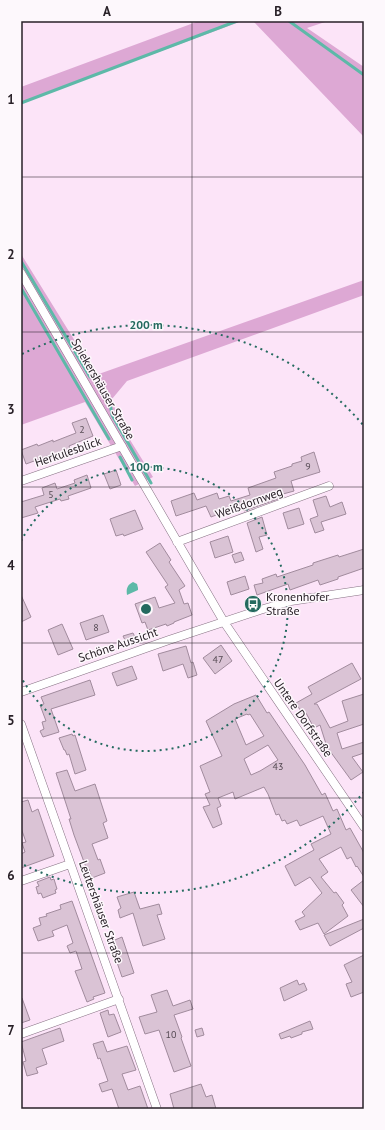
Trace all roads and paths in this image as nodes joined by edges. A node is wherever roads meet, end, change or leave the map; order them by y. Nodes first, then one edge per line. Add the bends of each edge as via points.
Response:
1 (21, 273) edge
2 (122, 446) junction
3 (21, 481) edge
4 (329, 486) dead end
5 (177, 542) junction
6 (364, 590) edge
7 (224, 622) junction
8 (21, 692) edge
9 (21, 724) edge
10 (364, 827) edge
11 (70, 864) junction
12 (21, 881) edge
13 (119, 999) junction
14 (21, 1034) edge
15 (157, 1109) edge

1 - 2 street, Spiekershäuser Straße
2 - 3 street, Herkulesblick
2 - 5 street, Spiekershäuser Straße
4 - 5 street, Weißdornweg
5 - 7 street, Spiekershäuser Straße
6 - 7 street via 291,600
7 - 8 street, Schöne Aussicht
7 - 10 street, Untere Dorfstraße
9 - 11 street, Leutershäuser Straße
11 - 12 street
11 - 13 street, Leutershäuser Straße
13 - 14 street
13 - 15 street, Leutershäuser Straße

